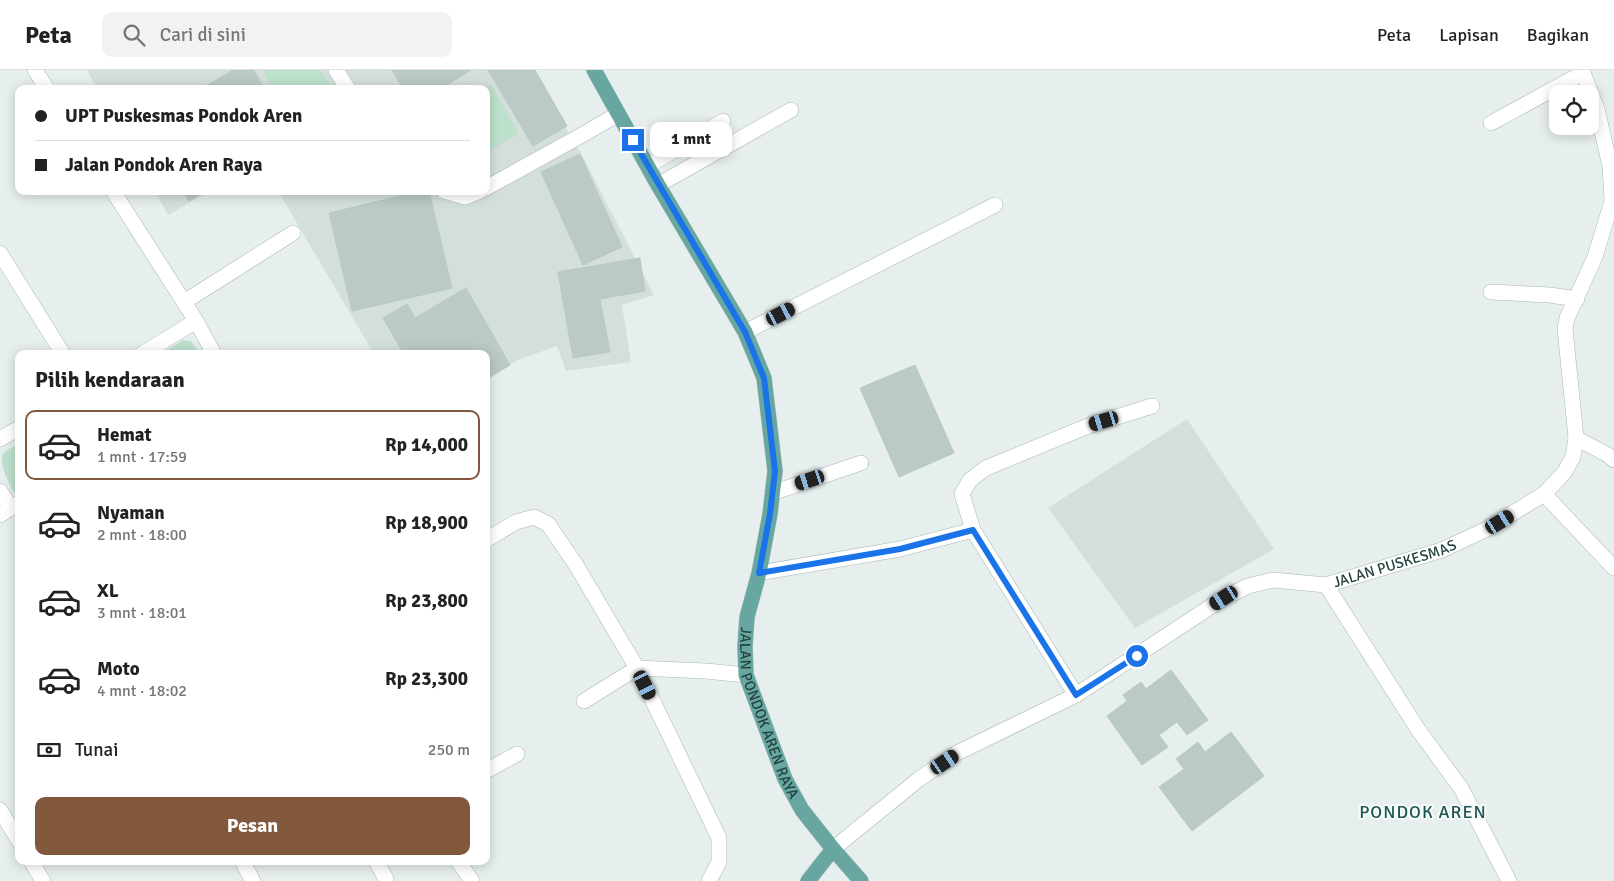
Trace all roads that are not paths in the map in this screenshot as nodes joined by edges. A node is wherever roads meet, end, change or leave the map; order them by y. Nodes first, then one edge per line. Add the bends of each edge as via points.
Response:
1 (35, 70) edge
2 (336, 70) edge
3 (594, 70) edge
4 (1583, 72) edge
5 (44, 85) edge
6 (345, 85) edge
7 (791, 110) dead end
8 (618, 114) junction
9 (724, 121) dead end
10 (1490, 123) dead end
11 (648, 166) junction
12 (1613, 183) edge
13 (658, 185) junction
14 (490, 186) edge
15 (116, 195) edge
16 (458, 195) edge
17 (470, 195) edge
18 (1613, 202) edge
19 (994, 205) dead end
20 (293, 233) dead end
21 (0, 252) edge
22 (1491, 292) dead end
23 (1577, 299) junction
24 (184, 302) junction
25 (196, 321) junction
26 (745, 332) junction
27 (61, 350) edge
28 (149, 350) edge
29 (212, 350) edge
30 (1152, 406) dead end
31 (15, 430) edge
32 (1576, 438) junction
33 (0, 439) edge
34 (1614, 460) edge
35 (861, 463) dead end
36 (0, 491) edge
37 (772, 493) junction
38 (1544, 494) junction
39 (10, 508) edge
40 (973, 530) junction
41 (490, 538) edge
42 (1614, 568) edge
43 (759, 573) junction
44 (1326, 585) junction
45 (637, 668) junction
46 (746, 675) junction
47 (1076, 695) junction
48 (584, 701) dead end
49 (517, 754) dead end
50 (490, 769) edge
51 (0, 810) edge
52 (15, 834) edge
53 (833, 849) junction
54 (33, 865) edge
55 (244, 865) edge
56 (378, 865) edge
57 (461, 865) edge
58 (386, 879) dead end
59 (43, 881) edge
60 (253, 881) edge
61 (472, 881) edge
62 (709, 881) edge
63 (808, 881) edge
64 (861, 881) edge
65 (1509, 881) edge

1 - 5 street
2 - 6 street
3 - 8 main road, JALAN PONDOK AREN RAYA
4 - 10 street
4 - 12 street, JALAN PUSKESMAS via 1597,109
7 - 13 street
8 - 11 main road, JALAN PONDOK AREN RAYA
8 - 14 street
9 - 11 street
11 - 13 main road, JALAN PONDOK AREN RAYA
12 - 18 street, JALAN PUSKESMAS
13 - 26 main road, JALAN PONDOK AREN RAYA
15 - 24 street
16 - 17 street
18 - 23 street, JALAN PUSKESMAS
19 - 26 street
20 - 24 street
21 - 27 street
22 - 23 street
23 - 32 street, JALAN PUSKESMAS via 1564,329
24 - 25 street
25 - 28 street
25 - 29 street
26 - 37 main road, JALAN PONDOK AREN RAYA via 764,378 775,471
30 - 40 street via 1088,426 986,468 970,480 962,494
31 - 33 street
32 - 34 street
32 - 38 street, JALAN PUSKESMAS via 1573,457
35 - 37 street
36 - 39 street
37 - 43 main road, JALAN PONDOK AREN RAYA
38 - 42 street
38 - 44 street, JALAN PUSKESMAS via 1487,529 1442,550
40 - 43 street via 900,549
40 - 47 street
41 - 45 street via 516,522 534,518 548,524 572,558
43 - 46 main road, JALAN PONDOK AREN RAYA via 747,617
44 - 47 street, JALAN PUSKESMAS via 1273,580 1248,586 1224,598
44 - 65 street via 1419,731 1461,788
45 - 46 street
45 - 48 street
45 - 62 street via 719,838 719,862
46 - 53 main road, JALAN PONDOK AREN RAYA via 785,779 802,810
47 - 53 street, JALAN PUSKESMAS via 958,753 919,779
49 - 50 street
51 - 52 street
53 - 63 main road
53 - 64 main road, JALAN PONDOK AREN RAYA
54 - 59 street
55 - 60 street
56 - 58 street
57 - 61 street

